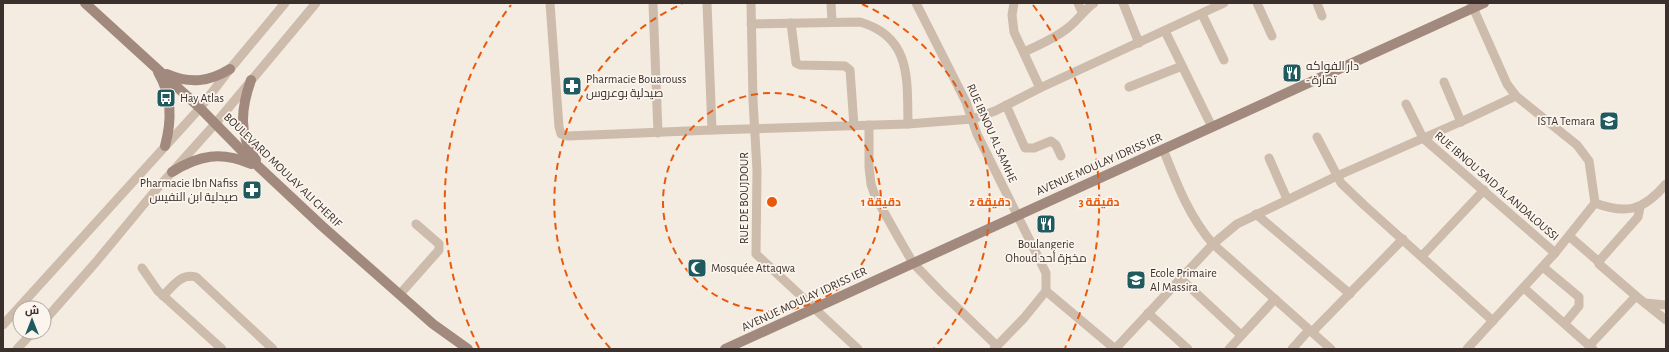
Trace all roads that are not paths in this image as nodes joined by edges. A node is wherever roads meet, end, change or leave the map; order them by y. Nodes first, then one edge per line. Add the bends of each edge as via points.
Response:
1 (285, 3) edge
2 (316, 3) edge
3 (550, 3) edge
4 (653, 3) edge
5 (707, 3) edge
6 (751, 3) edge
7 (832, 3) edge
8 (916, 3) edge
9 (1014, 3) edge
10 (1078, 3) edge
11 (1094, 3) edge
12 (1123, 3) edge
13 (1224, 3) edge
14 (1257, 3) edge
15 (1317, 3) edge
16 (1484, 3) edge
17 (88, 4) edge
18 (1472, 6) edge
19 (1082, 12) junction
20 (1202, 14) junction
21 (1322, 16) dead end
22 (832, 21) junction
23 (791, 23) junction
24 (751, 24) junction
25 (1165, 31) junction
26 (1272, 36) dead end
27 (1140, 43) junction
28 (1024, 52) junction
29 (1224, 60) dead end
30 (1182, 66) junction
31 (155, 67) junction
32 (230, 69) junction
33 (251, 80) junction
34 (1444, 82) dead end
35 (1128, 87) dead end
36 (1040, 88) junction
37 (1516, 96) junction
38 (1406, 104) dead end
39 (1006, 105) junction
40 (200, 108) junction
41 (972, 119) junction
42 (1461, 122) junction
43 (215, 124) junction
44 (908, 124) junction
45 (854, 126) junction
46 (869, 126) junction
47 (1212, 126) junction
48 (755, 128) junction
49 (712, 130) junction
50 (658, 133) junction
51 (1317, 136) dead end
52 (1423, 138) junction
53 (165, 146) junction
54 (1163, 149) junction
55 (1061, 156) dead end
56 (1269, 158) dead end
57 (172, 172) junction
58 (266, 173) junction
59 (1336, 176) junction
60 (1484, 190) junction
61 (1664, 190) edge
62 (1287, 199) junction
63 (1595, 203) junction
64 (1640, 207) junction
65 (1256, 214) junction
66 (1018, 215) junction
67 (416, 224) dead end
68 (1568, 236) junction
69 (1403, 239) junction
70 (1213, 244) junction
71 (1555, 253) junction
72 (1422, 256) junction
73 (1599, 262) junction
74 (913, 263) junction
75 (1543, 266) junction
76 (142, 268) dead end
77 (1180, 278) junction
78 (1524, 288) junction
79 (1046, 291) junction
80 (400, 294) junction
81 (1350, 294) junction
82 (163, 296) junction
83 (1636, 296) junction
84 (1275, 299) junction
85 (1645, 303) junction
86 (1666, 305) edge
87 (814, 308) junction
88 (52, 311) edge
89 (1148, 313) junction
90 (1666, 320) edge
91 (1493, 321) junction
92 (1565, 323) junction
93 (3, 325) edge
94 (1310, 331) junction
95 (1240, 335) junction
96 (25, 340) edge
97 (1591, 347) edge
98 (996, 348) edge
99 (17, 349) edge
100 (222, 349) edge
101 (273, 349) edge
102 (468, 349) edge
103 (724, 349) edge
104 (858, 349) edge
105 (1188, 349) edge
106 (1228, 349) edge
107 (1292, 349) edge
108 (1331, 349) edge
109 (1467, 349) edge

1 - 32 street
2 - 33 street
3 - 50 street via 558,127 561,134 568,136
4 - 50 street
5 - 49 street
6 - 24 street, RUE DE BOUJDOUR
7 - 22 street
8 - 41 street, RUE IBNOU AL SAMHE
9 - 28 street via 1012,25
10 - 19 street
11 - 19 street
12 - 27 street
13 - 20 street
14 - 26 street
15 - 21 street
16 - 18 main road, AVENUE MOULAY IDRISS IER
17 - 31 main road, BOULEVARD MOULAY ALI CHERIF
18 - 37 street
18 - 47 main road, AVENUE MOULAY IDRISS IER
19 - 28 street via 1059,34
20 - 25 street
20 - 29 street
22 - 23 street
22 - 44 street via 872,25 892,41 904,62 907,76
23 - 24 street
23 - 45 street via 796,63 845,66 850,70
24 - 48 street, RUE DE BOUJDOUR
25 - 27 street
25 - 30 street
27 - 36 street
28 - 36 street
30 - 35 street
30 - 47 street
31 - 32 main road via 178,79 192,81 218,76
31 - 40 main road, BOULEVARD MOULAY ALI CHERIF
31 - 53 main road via 170,105 170,126
32 - 40 street
33 - 43 street
33 - 58 main road via 244,98 243,124 252,154
34 - 42 street
36 - 39 street
37 - 42 street
37 - 63 street via 1578,145 1586,155
38 - 52 street
39 - 41 street
39 - 55 street via 1025,148 1034,148 1051,141 1056,144
40 - 43 main road, BOULEVARD MOULAY ALI CHERIF
40 - 53 street
41 - 44 street
41 - 66 street, RUE IBNOU AL SAMHE
42 - 52 street
43 - 57 street
43 - 58 main road, BOULEVARD MOULAY ALI CHERIF
44 - 46 street
45 - 46 street
45 - 48 street
46 - 74 street via 870,176 873,190
47 - 54 main road, AVENUE MOULAY IDRISS IER
48 - 49 street
48 - 87 street, RUE DE BOUJDOUR via 758,210 756,254
49 - 50 street
51 - 59 street
52 - 59 street
52 - 60 street, RUE IBNOU SAID AL ANDALOUSSI
53 - 93 street
54 - 66 main road, AVENUE MOULAY IDRISS IER
54 - 70 street via 1185,200
56 - 62 street
57 - 58 main road via 204,157 222,156 245,161
57 - 88 street
58 - 80 main road, BOULEVARD MOULAY ALI CHERIF
59 - 62 street
59 - 69 street
60 - 71 street, RUE IBNOU SAID AL ANDALOUSSI
60 - 72 street
61 - 64 street
62 - 65 street
63 - 64 street via 1622,209
63 - 68 street
64 - 73 street via 1638,217
65 - 70 street via 1237,224
65 - 81 street
66 - 74 main road, AVENUE MOULAY IDRISS IER
66 - 79 street, RUE IBNOU AL SAMHE via 1046,273
67 - 80 street via 439,244 439,250
68 - 71 street
68 - 73 street
69 - 72 street
69 - 81 street
70 - 77 street
70 - 84 street
71 - 75 street
72 - 91 street
73 - 83 street via 1602,268
74 - 87 main road, AVENUE MOULAY IDRISS IER
74 - 98 street
75 - 78 street
75 - 92 street via 1578,297 1579,306
76 - 82 street
77 - 89 street
77 - 95 street
78 - 91 street
78 - 92 street
79 - 89 street via 1115,349
79 - 98 street
80 - 102 main road, BOULEVARD MOULAY ALI CHERIF via 433,324
81 - 94 street
82 - 100 street
82 - 101 street via 182,277 196,277
83 - 85 street
83 - 97 street
84 - 94 street
84 - 95 street
85 - 86 street
85 - 90 street
87 - 103 main road, AVENUE MOULAY IDRISS IER
87 - 104 street, RUE DE BOUJDOUR
89 - 105 street
91 - 109 street
92 - 97 street
94 - 107 street
94 - 108 street
95 - 106 street
96 - 99 street

